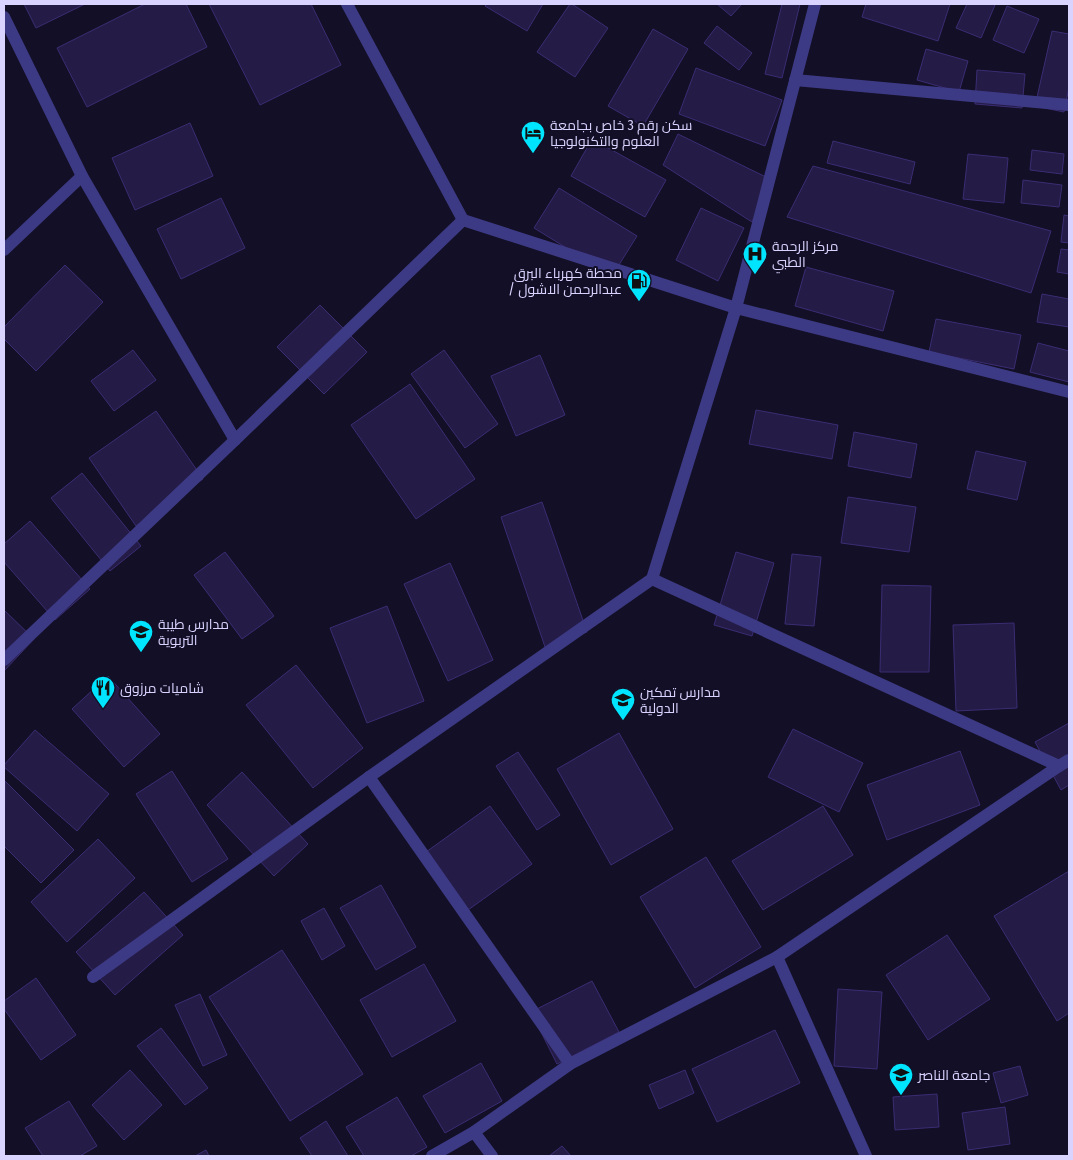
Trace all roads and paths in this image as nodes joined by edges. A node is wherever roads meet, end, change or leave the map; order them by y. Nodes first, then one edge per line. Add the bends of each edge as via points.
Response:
1 (347, 4) edge
2 (815, 4) edge
3 (4, 16) edge
4 (795, 80) junction
5 (1069, 105) edge
6 (82, 176) junction
7 (463, 220) junction
8 (4, 250) edge
9 (736, 308) junction
10 (1069, 392) edge
11 (235, 440) junction
12 (652, 579) junction
13 (4, 660) edge
14 (1064, 763) edge
15 (370, 777) junction
16 (777, 957) junction
17 (93, 977) dead end
18 (570, 1064) junction
19 (474, 1132) junction
20 (432, 1156) edge
21 (492, 1156) edge
22 (866, 1156) edge

1 - 7 street
2 - 4 street
3 - 6 street
4 - 5 street
4 - 9 street
6 - 8 street
6 - 11 street
7 - 9 street
7 - 11 street
9 - 10 street
9 - 12 street
11 - 13 street
12 - 14 street
12 - 15 street
14 - 16 street
15 - 17 street
15 - 18 street
16 - 18 street
16 - 22 street
18 - 19 street
19 - 20 street
19 - 21 street

